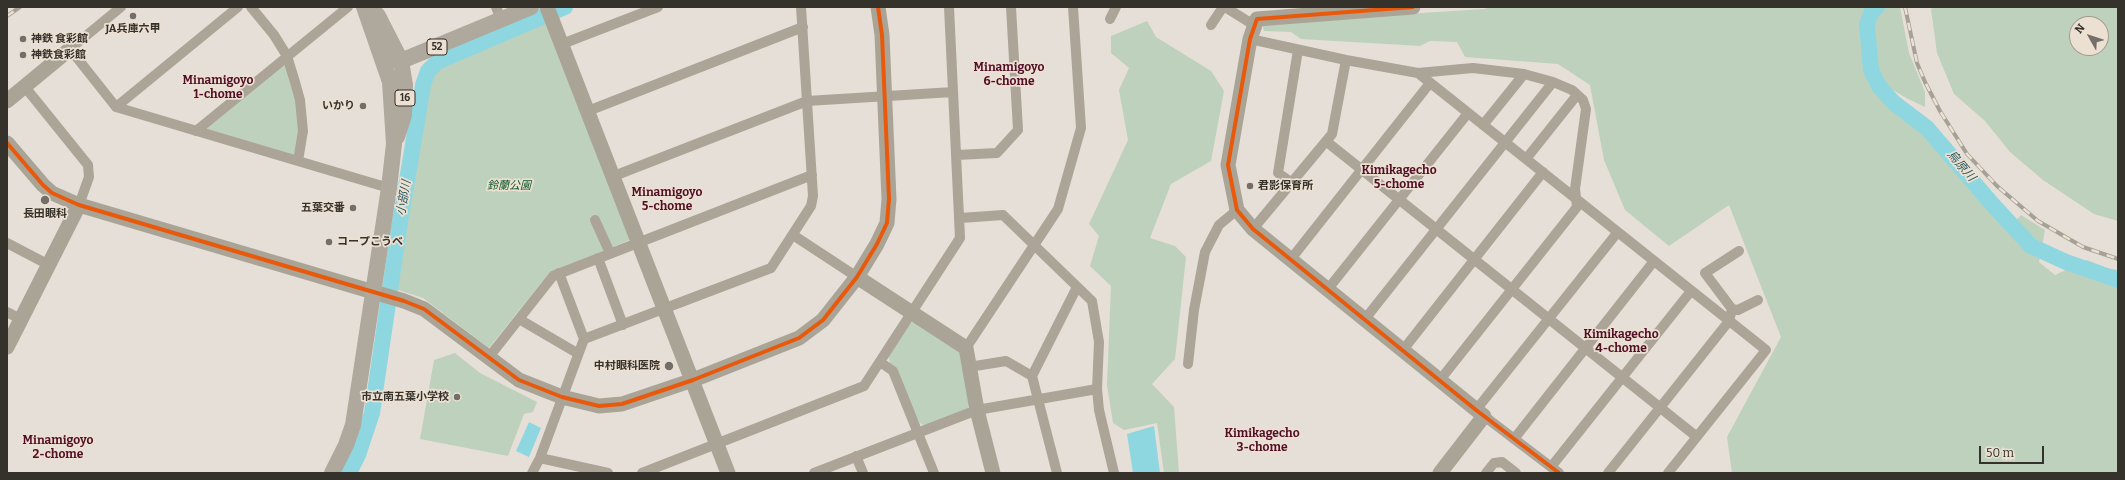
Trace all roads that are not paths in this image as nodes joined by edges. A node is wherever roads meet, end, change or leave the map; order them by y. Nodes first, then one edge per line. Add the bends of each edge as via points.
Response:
1 (121, 7) edge
2 (238, 7) edge
3 (251, 7) edge
4 (348, 7) edge
5 (364, 7) edge
6 (371, 7) edge
7 (531, 7) edge
8 (547, 7) edge
9 (658, 7) edge
10 (801, 7) edge
11 (878, 7) edge
12 (949, 7) edge
13 (1011, 7) edge
14 (1073, 7) edge
15 (1116, 7) edge
16 (1224, 7) edge
17 (1413, 7) edge
18 (495, 17) edge
19 (1110, 19) dead end
20 (1257, 19) junction
21 (1211, 26) dead end
22 (802, 27) junction
23 (560, 37) junction
24 (1250, 39) junction
25 (70, 49) junction
26 (1298, 50) junction
27 (287, 56) junction
28 (400, 56) junction
29 (384, 59) junction
30 (1346, 60) junction
31 (1418, 73) junction
32 (1524, 74) junction
33 (1552, 82) junction
34 (1430, 83) junction
35 (25, 87) junction
36 (953, 92) junction
37 (1577, 95) junction
38 (885, 96) junction
39 (7, 101) edge
40 (807, 102) junction
41 (116, 107) junction
42 (588, 111) junction
43 (1468, 113) junction
44 (1483, 125) junction
45 (196, 131) junction
46 (1327, 142) junction
47 (1505, 142) junction
48 (7, 143) edge
49 (394, 144) junction
50 (957, 155) junction
51 (1526, 159) junction
52 (298, 161) junction
53 (1362, 170) junction
54 (1543, 172) junction
55 (812, 175) junction
56 (614, 176) junction
57 (1291, 182) junction
58 (389, 188) junction
59 (1576, 199) junction
60 (1398, 200) junction
61 (79, 205) junction
62 (1237, 210) junction
63 (960, 218) junction
64 (595, 220) dead end
65 (1253, 229) junction
66 (1436, 229) junction
67 (1617, 233) junction
68 (793, 235) junction
69 (639, 242) junction
70 (7, 243) edge
71 (1034, 246) junction
72 (1739, 250) dead end
73 (610, 253) junction
74 (598, 258) junction
75 (1474, 258) junction
76 (1291, 259) junction
77 (1654, 262) junction
78 (49, 265) junction
79 (559, 273) junction
80 (857, 277) junction
81 (1077, 287) junction
82 (1328, 289) junction
83 (1512, 289) junction
84 (1691, 291) junction
85 (377, 294) junction
86 (1758, 300) dead end
87 (1732, 309) junction
88 (664, 310) junction
89 (7, 312) edge
90 (912, 313) junction
91 (519, 319) junction
92 (1365, 319) junction
93 (1547, 319) junction
94 (22, 320) junction
95 (1729, 321) junction
96 (623, 325) junction
97 (584, 339) junction
98 (7, 347) edge
99 (966, 348) junction
100 (1585, 349) junction
101 (1403, 350) junction
102 (577, 353) junction
103 (489, 357) junction
104 (880, 362) junction
105 (1188, 364) dead end
106 (969, 367) junction
107 (1032, 376) junction
108 (1622, 378) junction
109 (693, 380) junction
110 (1440, 380) junction
111 (1097, 389) junction
112 (562, 397) junction
113 (1037, 400) junction
114 (1660, 408) junction
115 (977, 410) junction
116 (1480, 413) junction
117 (918, 432) junction
118 (1697, 437) junction
119 (1514, 439) junction
120 (716, 443) junction
121 (856, 456) junction
122 (540, 458) junction
123 (1555, 470) edge
124 (332, 473) edge
125 (532, 473) edge
126 (608, 473) edge
127 (642, 473) edge
128 (728, 473) edge
129 (814, 473) edge
130 (863, 473) edge
131 (934, 473) edge
132 (994, 473) edge
133 (1057, 473) edge
134 (1114, 473) edge
135 (1440, 473) edge
136 (1486, 473) edge
137 (1516, 473) edge
138 (1608, 473) edge
139 (1668, 473) edge

1 - 25 street
2 - 41 street
3 - 27 street
4 - 27 street
5 - 29 main road, 16
6 - 28 main road, 16
7 - 18 main road, 52
8 - 23 street
9 - 23 street
10 - 22 street
11 - 38 street
12 - 36 street
13 - 50 street via 1018,130 997,153
14 - 71 street via 1081,128 1058,209
15 - 19 street
16 - 20 street via 1248,22
16 - 21 street
17 - 20 street
18 - 28 main road, 52
20 - 24 street
22 - 40 street
22 - 42 street
23 - 42 street
24 - 26 street
24 - 62 street via 1228,165
25 - 35 street
25 - 41 street
26 - 30 street
26 - 57 street via 1278,173
27 - 45 street
27 - 52 street via 300,100 303,131
28 - 29 main road, 52
28 - 49 main road, 16 via 405,85 404,115
29 - 49 main road, 16 via 390,82
30 - 31 street
30 - 46 street via 1332,134
31 - 32 street via 1474,68
31 - 34 street
32 - 33 street
32 - 44 street
33 - 37 street via 1572,90
33 - 47 street
34 - 43 street
34 - 53 street
35 - 39 street
35 - 61 street via 88,164 89,177
36 - 38 street
36 - 50 street
37 - 51 street
37 - 59 street via 1583,100 1586,110 1575,189
38 - 40 street
38 - 80 street via 889,199 887,223
40 - 55 street
40 - 56 street
41 - 45 street
42 - 56 street
43 - 44 street
43 - 60 street
44 - 47 street
45 - 52 street
46 - 53 street
46 - 57 street
47 - 51 street
47 - 66 street
48 - 61 street via 52,193
49 - 58 main road, 16
50 - 63 street
51 - 54 street
52 - 58 street
53 - 60 street
53 - 76 street
54 - 59 street
54 - 75 street
55 - 68 street via 811,206
55 - 69 street
56 - 69 street
57 - 65 street
58 - 85 main road, 16
59 - 67 street
59 - 83 street via 1577,207
60 - 66 street
60 - 82 street
61 - 78 street
61 - 85 street
62 - 65 street
62 - 105 street via 1219,225 1205,252 1194,310
63 - 71 street via 1003,216
63 - 90 street via 960,238
64 - 73 street
65 - 76 street
66 - 75 street
66 - 92 street
67 - 77 street
67 - 93 street
68 - 80 street
68 - 88 street via 771,268
69 - 73 street
69 - 88 street
70 - 78 street
71 - 81 street
71 - 99 street
72 - 87 street via 1705,273
73 - 74 street
74 - 79 street
74 - 96 street
75 - 83 street
75 - 101 street
76 - 82 street
77 - 84 street
77 - 100 street
78 - 94 street
79 - 91 street via 553,276
79 - 97 street
80 - 90 street
80 - 109 street via 822,320 799,338
81 - 107 street
81 - 111 street via 1092,301 1099,342
82 - 92 street
83 - 93 street
83 - 110 street
84 - 95 street
84 - 108 street
85 - 103 street via 424,309
85 - 124 main road, 16 via 353,425
86 - 87 street via 1738,310
87 - 95 street
88 - 96 street
88 - 109 street
89 - 94 street
90 - 99 street
90 - 104 street
91 - 102 street
91 - 103 street
92 - 101 street
93 - 100 street
93 - 116 street
94 - 98 street
95 - 114 street
95 - 118 street via 1766,350
96 - 97 street
97 - 102 street
99 - 106 street
100 - 108 street
100 - 119 street
101 - 110 street
102 - 112 street
103 - 112 street via 519,380
104 - 117 street via 893,371
104 - 120 street via 864,386
106 - 107 street via 1006,361
106 - 115 street
107 - 113 street
108 - 114 street
108 - 123 street
109 - 112 street via 622,404 599,406
109 - 120 street
110 - 116 street
111 - 113 street
111 - 134 street via 1099,410
112 - 122 street
113 - 115 street
113 - 133 street
114 - 118 street
114 - 138 street
115 - 117 street
115 - 132 street
116 - 119 street
116 - 135 street
117 - 121 street
117 - 131 street
118 - 139 street
119 - 123 street
120 - 127 street
120 - 128 street
121 - 129 street
121 - 130 street
122 - 125 street
122 - 126 street
136 - 137 street via 1494,463 1502,462

